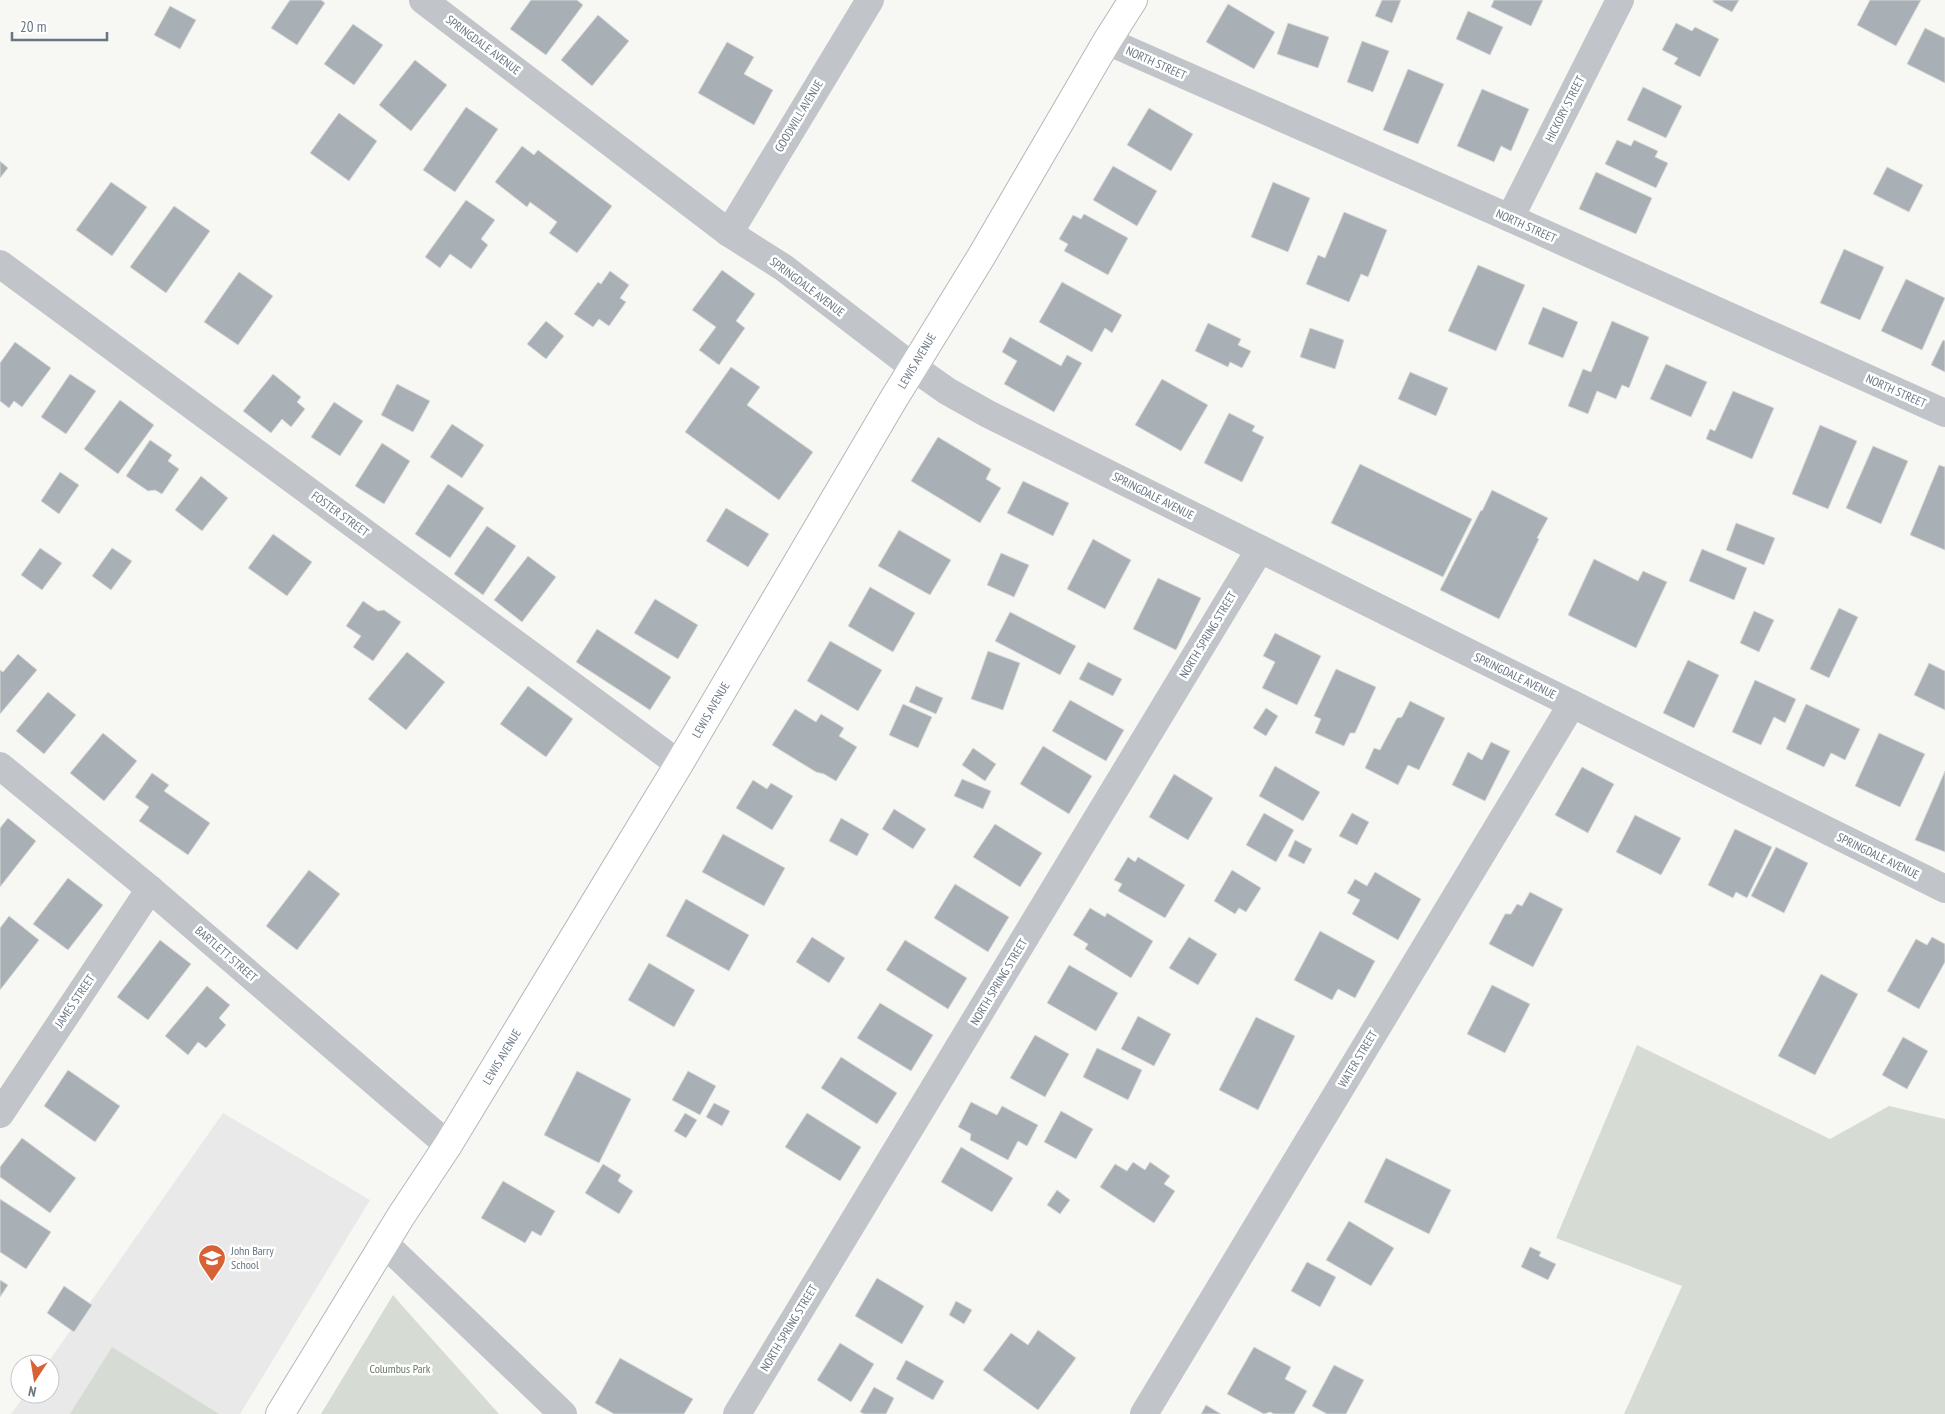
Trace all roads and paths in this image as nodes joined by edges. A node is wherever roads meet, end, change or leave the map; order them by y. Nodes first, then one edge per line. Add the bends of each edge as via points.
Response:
1 (423, 0) edge
2 (870, 0) edge
3 (1133, 0) edge
4 (1620, 0) edge
5 (1107, 41) junction
6 (1510, 218) junction
7 (729, 233) junction
8 (0, 264) edge
9 (913, 368) junction
10 (1945, 413) edge
11 (1260, 549) junction
12 (1572, 704) junction
13 (680, 764) junction
14 (0, 766) edge
15 (150, 889) junction
16 (1945, 889) edge
17 (0, 1114) edge
18 (448, 1145) junction
19 (384, 1243) junction
20 (280, 1414) edge
21 (563, 1414) edge
22 (737, 1414) edge
23 (1144, 1414) edge

1 - 7 street, SPRINGDALE AVENUE
2 - 7 street, GOODWILL AVENUE
3 - 5 main road, LEWIS AVENUE
4 - 6 street, HICKORY STREET
5 - 6 street, NORTH STREET
5 - 9 main road, LEWIS AVENUE
6 - 10 street, NORTH STREET
7 - 9 street, SPRINGDALE AVENUE via 784,268
8 - 13 street, FOSTER STREET
9 - 11 street, SPRINGDALE AVENUE via 988,414
9 - 13 main road, LEWIS AVENUE
11 - 12 street, SPRINGDALE AVENUE
11 - 22 street, NORTH SPRING STREET
12 - 16 street, SPRINGDALE AVENUE
12 - 23 street, WATER STREET
13 - 18 main road, LEWIS AVENUE
14 - 15 street, BARTLETT STREET
15 - 17 street, JAMES STREET
15 - 18 street, BARTLETT STREET
18 - 19 main road, LEWIS AVENUE
19 - 20 main road, LEWIS AVENUE
19 - 21 street

